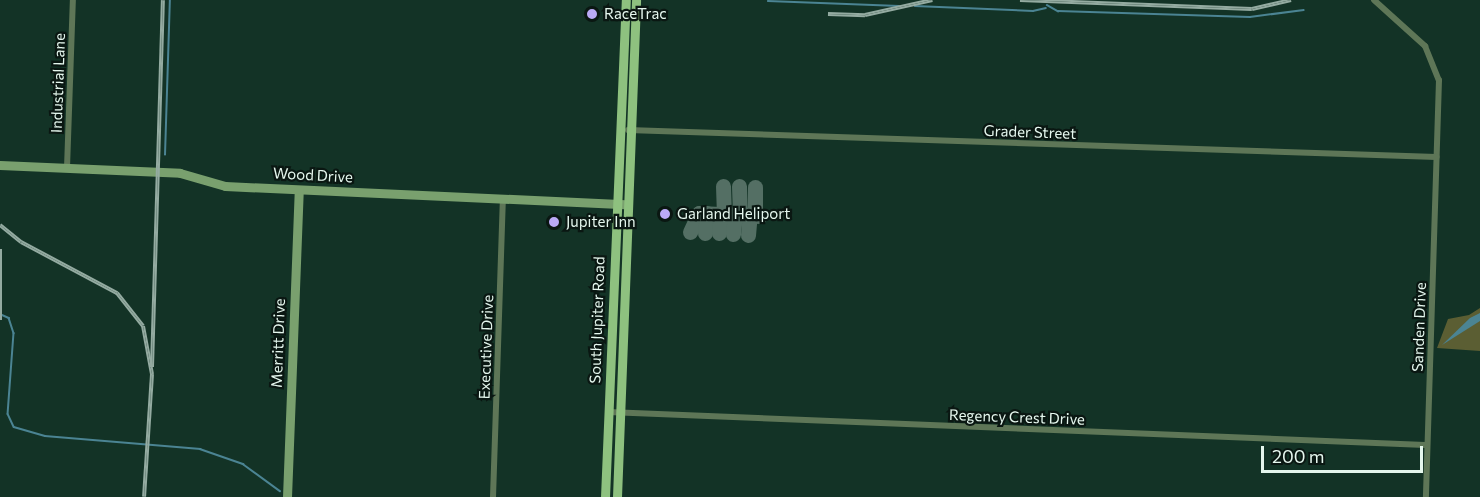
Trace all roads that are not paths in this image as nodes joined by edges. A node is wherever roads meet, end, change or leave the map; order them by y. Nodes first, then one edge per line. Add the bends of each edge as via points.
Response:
1 (73, 0) edge
2 (626, 0) edge
3 (636, 0) edge
4 (1374, 0) edge
5 (621, 130) junction
6 (633, 130) junction
7 (1437, 157) junction
8 (0, 165) edge
9 (67, 168) junction
10 (299, 190) junction
11 (504, 199) junction
12 (616, 203) junction
13 (627, 204) junction
14 (608, 412) junction
15 (619, 412) junction
16 (1425, 445) junction
17 (287, 497) edge
18 (493, 497) edge
19 (605, 497) edge
20 (617, 497) edge
21 (1426, 497) edge

1 - 9 street, Industrial Lane
2 - 5 main road, South Jupiter Road
3 - 6 main road, South Jupiter Road
4 - 7 street, Sanden Drive via 1414,34 1432,58 1439,85
5 - 6 street, Grader Street
5 - 12 main road, South Jupiter Road
6 - 7 street, Grader Street
6 - 13 main road, South Jupiter Road
7 - 16 street, Sanden Drive
8 - 9 street, Wood Drive
9 - 10 street, Wood Drive via 180,173 225,186
10 - 11 street, Wood Drive
10 - 17 street, Merritt Drive
11 - 12 street, Wood Drive
11 - 18 street, Executive Drive
12 - 13 street, Wood Drive
12 - 14 main road, South Jupiter Road
13 - 15 main road, South Jupiter Road
14 - 15 street, Regency Crest Drive
14 - 19 main road, South Jupiter Road
15 - 16 street, Regency Crest Drive
15 - 20 main road, South Jupiter Road
16 - 21 street, Sanden Drive

